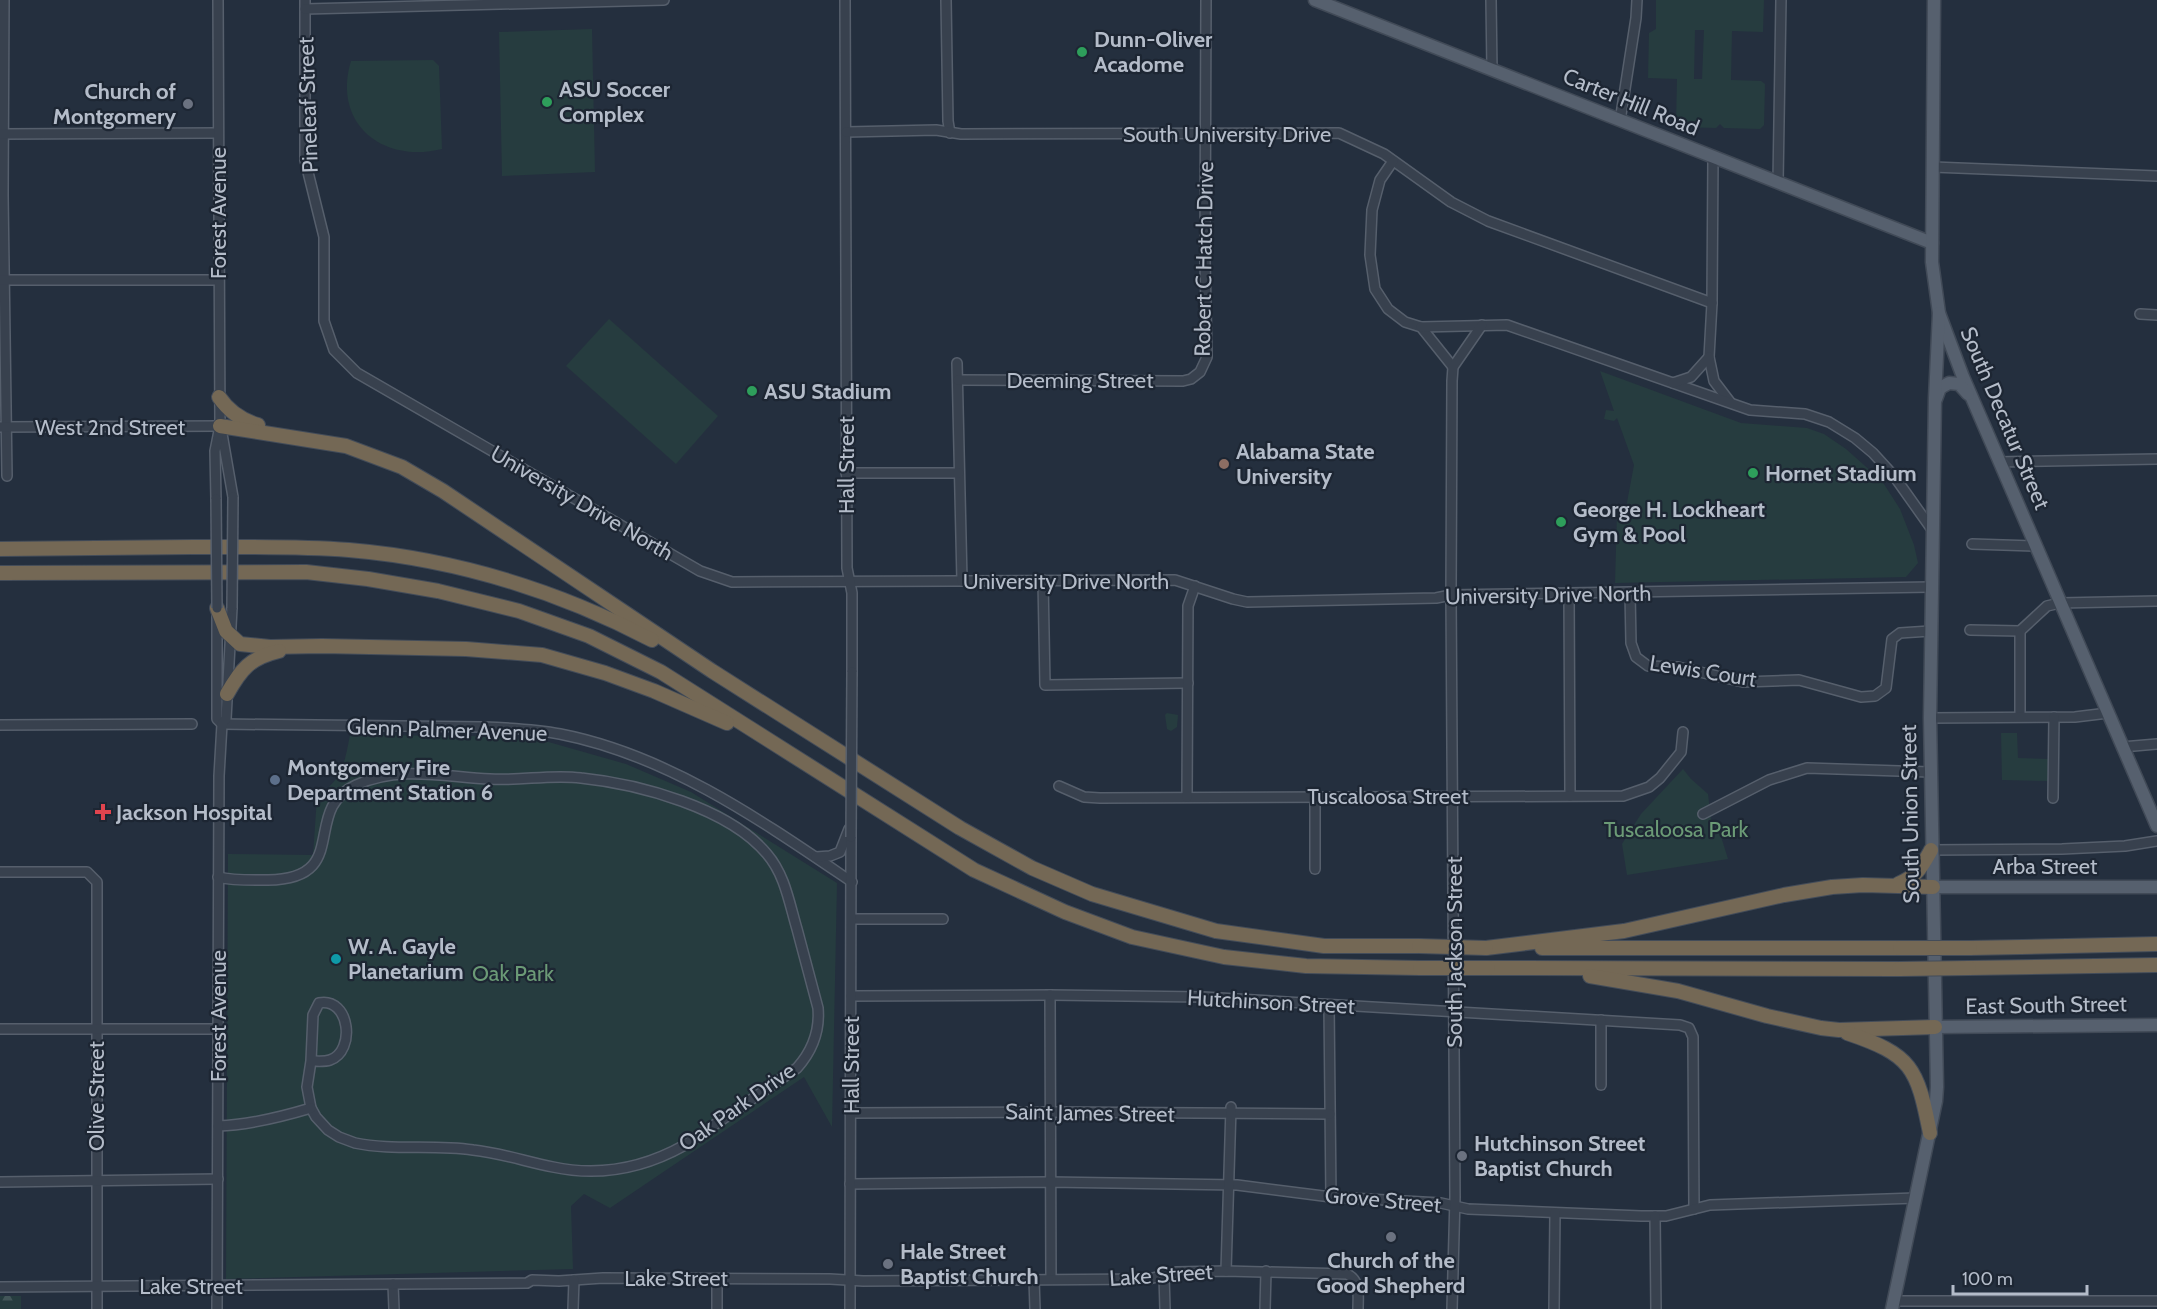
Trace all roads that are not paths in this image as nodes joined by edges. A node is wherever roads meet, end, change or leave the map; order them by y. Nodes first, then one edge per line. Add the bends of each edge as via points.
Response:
1 (4, 0) edge
2 (218, 0) edge
3 (664, 0) edge
4 (845, 0) edge
5 (946, 0) edge
6 (1206, 0) edge
7 (1315, 0) edge
8 (1491, 0) edge
9 (1636, 0) edge
10 (1781, 0) edge
11 (1934, 0) edge
12 (602, 1) edge
13 (305, 5) edge
14 (1492, 70) junction
15 (1620, 121) junction
16 (846, 132) junction
17 (218, 133) junction
18 (950, 133) junction
19 (1, 134) edge
20 (1205, 134) junction
21 (1713, 158) junction
22 (1393, 161) junction
23 (1933, 167) junction
24 (2157, 176) edge
25 (1778, 182) junction
26 (1932, 243) junction
27 (2, 280) edge
28 (218, 280) junction
29 (1712, 303) junction
30 (1939, 313) junction
31 (2140, 314) dead end
32 (2157, 315) edge
33 (1482, 325) junction
34 (1421, 327) junction
35 (334, 350) joint
36 (1709, 357) junction
37 (957, 363) dead end
38 (1453, 368) junction
39 (1200, 372) joint
40 (958, 381) junction
41 (1672, 383) junction
42 (219, 397) junction
43 (1973, 399) junction
44 (1935, 402) junction
45 (1732, 404) junction
46 (220, 426) junction
47 (3, 427) edge
48 (288, 436) junction
49 (2157, 459) edge
50 (1999, 462) junction
51 (846, 473) junction
52 (959, 473) junction
53 (7, 476) dead end
54 (1934, 532) junction
55 (1972, 544) dead end
56 (2036, 546) junction
57 (0, 549) edge
58 (0, 573) edge
59 (1043, 580) junction
60 (850, 581) junction
61 (962, 581) junction
62 (1195, 586) junction
63 (1931, 586) junction
64 (1630, 592) junction
65 (1569, 594) junction
66 (1451, 596) junction
67 (2157, 601) edge
68 (2060, 603) junction
69 (217, 608) junction
70 (1970, 630) dead end
71 (1930, 631) junction
72 (2020, 631) junction
73 (231, 637) junction
74 (295, 647) junction
75 (712, 671) junction
76 (1188, 683) junction
77 (227, 694) junction
78 (2108, 713) junction
79 (2020, 716) junction
80 (2054, 717) junction
81 (1930, 718) junction
82 (0, 724) edge
83 (192, 724) dead end
84 (222, 724) junction
85 (1683, 732) dead end
86 (2157, 744) edge
87 (2122, 747) junction
88 (790, 756) junction
89 (1930, 772) junction
90 (1059, 786) dead end
91 (1453, 796) junction
92 (1570, 796) junction
93 (1187, 797) junction
94 (1315, 797) junction
95 (2053, 798) dead end
96 (1703, 814) dead end
97 (852, 821) junction
98 (2157, 826) edge
99 (2157, 841) edge
100 (1931, 850) junction
101 (814, 857) junction
102 (1315, 869) dead end
103 (0, 872) edge
104 (218, 877) junction
105 (852, 882) junction
106 (1893, 886) junction
107 (2157, 886) edge
108 (1932, 887) junction
109 (852, 919) junction
110 (943, 919) dead end
111 (2156, 944) edge
112 (1486, 948) junction
113 (2156, 965) edge
114 (1537, 969) junction
115 (1050, 995) junction
116 (851, 996) junction
117 (1329, 1005) junction
118 (1455, 1011) junction
119 (1601, 1020) junction
120 (2157, 1025) edge
121 (1935, 1027) junction
122 (0, 1029) edge
123 (218, 1029) junction
124 (96, 1030) junction
125 (1839, 1030) junction
126 (311, 1061) junction
127 (1601, 1085) dead end
128 (311, 1108) junction
129 (1231, 1111) junction
130 (1050, 1112) junction
131 (850, 1113) junction
132 (1330, 1114) junction
133 (218, 1126) junction
134 (1930, 1133) junction
135 (218, 1179) junction
136 (96, 1180) junction
137 (0, 1182) edge
138 (1050, 1182) junction
139 (850, 1184) junction
140 (1229, 1185) junction
141 (1331, 1197) junction
142 (1916, 1198) junction
143 (1454, 1207) junction
144 (1694, 1209) junction
145 (1555, 1213) junction
146 (1655, 1216) junction
147 (1226, 1271) junction
148 (1266, 1271) junction
149 (1164, 1275) junction
150 (717, 1279) junction
151 (1051, 1279) junction
152 (573, 1280) junction
153 (1034, 1280) junction
154 (849, 1281) junction
155 (393, 1284) junction
156 (217, 1286) junction
157 (0, 1287) edge
158 (97, 1287) junction
159 (2157, 1301) edge
160 (1893, 1305) edge
161 (2024, 1306) edge
162 (97, 1309) edge
163 (217, 1309) edge
164 (394, 1309) edge
165 (573, 1309) edge
166 (717, 1309) edge
167 (850, 1309) edge
168 (1035, 1309) edge
169 (1165, 1309) edge
170 (1266, 1309) edge
171 (1358, 1309) edge
172 (1452, 1309) edge
173 (1554, 1309) edge
174 (1656, 1309) edge

1 - 19 street
2 - 17 street, Forest Avenue
3 - 12 street
4 - 16 street, Hall Street
5 - 18 street
6 - 20 street, Robert C Hatch Drive
7 - 14 main road, Carter Hill Road
8 - 14 street
9 - 15 street
10 - 25 street
11 - 23 main road, South Decatur Street
12 - 13 street
13 - 35 street, Pineleaf Street via 305,160 324,237 324,321
14 - 15 main road, Carter Hill Road
15 - 21 main road, Carter Hill Road
16 - 18 street, South University Drive
16 - 51 street, Hall Street
17 - 19 street
17 - 28 street, Forest Avenue
18 - 20 street, South University Drive
19 - 27 street
20 - 22 street, South University Drive via 1339,133
20 - 39 street, Robert C Hatch Drive via 1207,357
21 - 25 main road, Carter Hill Road
21 - 29 street
22 - 29 street, South University Drive via 1451,202 1488,221
22 - 34 street via 1380,180 1371,210 1372,280 1388,309 1405,322
23 - 24 street
23 - 26 main road, South Decatur Street
25 - 26 main road, Carter Hill Road
26 - 30 main road, South Decatur Street
27 - 28 street
27 - 47 street
28 - 42 street, Forest Avenue
29 - 36 street
30 - 43 main road, South Decatur Street
30 - 44 main road, South Union Street
31 - 32 street
33 - 34 street
33 - 38 street
33 - 41 street via 1518,328
34 - 38 street
35 - 60 street, University Drive North via 357,373 700,571 732,582
36 - 41 street via 1691,377
36 - 45 street via 1714,381
37 - 40 street
38 - 66 street, South Jackson Street
39 - 40 street, Deeming Street via 1183,381
40 - 52 street
41 - 45 street
42 - 46 street, Forest Avenue
42 - 48 highway via 246,421
43 - 44 main road via 1959,384 1949,383 1940,388
43 - 50 main road, South Decatur Street
44 - 54 main road, South Union Street
45 - 54 street via 1761,412 1805,414 1837,426 1866,446 1894,476
46 - 47 street, West 2nd Street
46 - 48 highway
46 - 69 street, Forest Avenue, bridge via 215,451
46 - 73 street, Forest Avenue, bridge via 233,498
47 - 53 street
48 - 75 highway via 346,446 402,467
49 - 50 street
50 - 56 main road, South Decatur Street
51 - 52 street
51 - 60 street, Hall Street
52 - 61 street
54 - 63 main road, South Union Street
55 - 56 street
56 - 68 main road, South Decatur Street
57 - 75 highway via 283,546 410,558 543,591 618,623
58 - 88 highway via 306,572 438,591 519,611 589,636 661,672
59 - 61 street, University Drive North
59 - 62 street, University Drive North via 1175,580
59 - 76 street via 1045,685
60 - 61 street, University Drive North
60 - 97 street, Hall Street, bridge
62 - 66 street, University Drive North via 1247,602
62 - 76 street via 1188,606
63 - 64 street, University Drive North
63 - 71 main road, South Union Street
64 - 65 street, University Drive North
64 - 71 street, Lewis Court via 1631,643 1639,661 1648,666 1678,667 1743,682 1799,680 1861,697 1875,696 1889,681 1892,639 1900,633
65 - 66 street, University Drive North
65 - 92 street
66 - 91 street, South Jackson Street
67 - 68 street
68 - 72 street via 2047,606
68 - 78 main road, South Decatur Street
69 - 73 highway
69 - 84 street, Forest Avenue via 217,719
70 - 72 street
71 - 81 main road, South Union Street
72 - 79 street
73 - 74 highway via 250,646
73 - 77 street, Forest Avenue
74 - 77 highway via 272,652 246,665
74 - 88 highway via 542,655 654,691
75 - 112 highway, bridge via 960,828 1032,868 1092,894 1216,931 1324,946
76 - 93 street
77 - 84 street, Forest Avenue via 226,719
78 - 80 street
78 - 87 main road, South Decatur Street
79 - 80 street
79 - 81 street
80 - 95 street
81 - 89 main road, South Union Street
82 - 83 street
84 - 101 street, Glenn Palmer Avenue via 483,727 560,734 614,748 660,766 702,787
84 - 104 street, Forest Avenue
85 - 92 street, Tuscaloosa Street via 1681,752 1648,787 1623,796
86 - 87 street
87 - 98 main road, South Decatur Street
88 - 114 highway, bridge via 974,870 1065,912 1132,937 1224,957 1306,966
89 - 96 street via 1807,768 1769,780
89 - 100 main road, South Union Street
90 - 93 street, Tuscaloosa Street via 1084,796
91 - 92 street, Tuscaloosa Street
91 - 94 street, Tuscaloosa Street
91 - 118 street, South Jackson Street
93 - 94 street, Tuscaloosa Street
94 - 102 street
97 - 101 street, Hall Street via 840,852
97 - 105 street, Hall Street, bridge
99 - 100 street via 2104,847
100 - 106 highway via 1919,871
100 - 108 main road, South Union Street
101 - 105 street, Glenn Palmer Avenue
103 - 124 street, Olive Street via 87,872 97,882
104 - 123 street, Forest Avenue
104 - 128 street, Oak Park Drive via 286,880 305,873 319,857 329,813 339,796 373,779 416,772 502,780 581,778 665,795 697,806 752,839 768,855 783,880 818,1008 814,1045 797,1068 666,1156 628,1168 586,1171 472,1149 362,1145 328,1130
105 - 109 street, Hall Street
106 - 108 highway
106 - 112 highway via 1808,891 1624,931
107 - 108 main road, Arba Street
108 - 121 main road, South Union Street
109 - 110 street
109 - 116 street, Hall Street
111 - 112 highway, bridge
113 - 114 highway, bridge
114 - 125 highway via 1678,991 1767,1016
115 - 116 street, Hutchinson Street
115 - 117 street, Hutchinson Street
115 - 130 street
116 - 131 street, Hall Street
117 - 118 street, Hutchinson Street
117 - 132 street
118 - 119 street, Hutchinson Street
118 - 143 street, South Jackson Street
119 - 127 street
119 - 144 street, Hutchinson Street via 1680,1025 1689,1028 1693,1036
120 - 121 main road, East South Street
121 - 125 highway
121 - 134 main road, South Union Street via 1937,1087
122 - 124 street
123 - 124 street
123 - 133 street, Forest Avenue
124 - 136 street, Olive Street
125 - 134 highway via 1881,1044 1904,1061 1919,1086
126 - 126 street via 329,1061 344,1047 345,1021 341,1011 330,1003 319,1003 313,1015
126 - 128 street via 307,1087
128 - 133 street via 278,1118
129 - 130 street, Saint James Street
129 - 132 street, Saint James Street
129 - 140 street
130 - 131 street, Saint James Street
130 - 138 street
131 - 139 street, Hall Street
132 - 141 street
133 - 135 street, Forest Avenue
134 - 142 main road, South Union Street
135 - 136 street
135 - 156 street, Forest Avenue
136 - 137 street
136 - 158 street, Olive Street
138 - 139 street, Grove Street
138 - 140 street, Grove Street
138 - 151 street
139 - 154 street, Hall Street
140 - 141 street, Grove Street
140 - 147 street
141 - 143 street, Grove Street
142 - 144 street, Grove Street via 1710,1205
142 - 160 main road, South Union Street
143 - 145 street, Grove Street
143 - 172 street, South Jackson Street
144 - 146 street, Grove Street
145 - 146 street, Grove Street
145 - 173 street
146 - 174 street
147 - 148 street, Lake Street
147 - 149 street, Lake Street
148 - 170 street
148 - 171 street, Lake Street via 1351,1276 1358,1285
149 - 151 street, Lake Street
149 - 169 street
150 - 152 street, Lake Street
150 - 154 street, Lake Street
150 - 166 street
151 - 153 street, Lake Street
152 - 155 street, Lake Street
152 - 165 street
153 - 154 street, Lake Street
153 - 168 street
154 - 167 street, Hall Street
155 - 156 street, Lake Street
155 - 164 street
156 - 158 street, Lake Street
156 - 163 street, Forest Avenue
157 - 158 street, Lake Street
158 - 162 street, Olive Street
159 - 161 street
160 - 161 street

